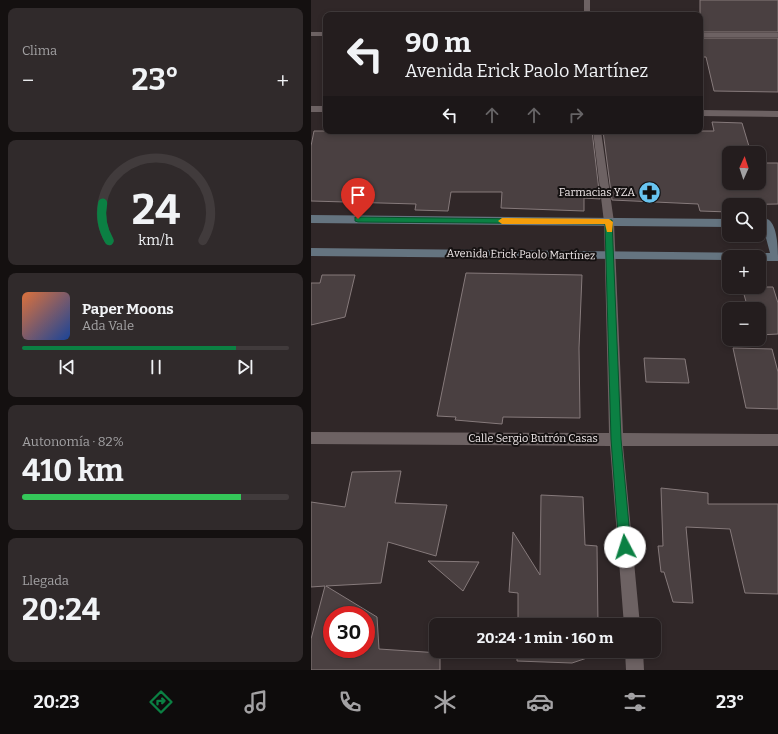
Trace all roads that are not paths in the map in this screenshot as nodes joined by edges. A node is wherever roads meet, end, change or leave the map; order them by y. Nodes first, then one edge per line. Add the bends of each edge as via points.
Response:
1 (587, 0) edge
2 (587, 12) edge
3 (311, 34) edge
4 (323, 34) edge
5 (703, 35) edge
6 (778, 35) edge
7 (311, 109) edge
8 (323, 109) edge
9 (703, 113) edge
10 (778, 114) edge
11 (597, 134) edge
12 (311, 219) edge
13 (609, 222) junction
14 (722, 223) edge
15 (766, 223) edge
16 (778, 223) edge
17 (766, 230) edge
18 (311, 252) edge
19 (611, 255) junction
20 (778, 257) edge
21 (311, 438) edge
22 (616, 439) junction
23 (778, 440) edge
24 (631, 618) edge
25 (634, 658) edge
26 (635, 670) edge

1 - 2 street
3 - 4 street
5 - 6 street
7 - 8 street
9 - 10 street
11 - 13 street
12 - 13 main road
13 - 14 main road
13 - 19 street
15 - 16 main road
17 - 20 main road
18 - 19 main road, Avenida Erick Paolo Martínez
19 - 20 main road, Avenida Erick Paolo Martínez
19 - 22 street
21 - 22 street, Calle Sergio Butrón Casas
22 - 23 street, Calle Sergio Butrón Casas
22 - 24 street
25 - 26 street

